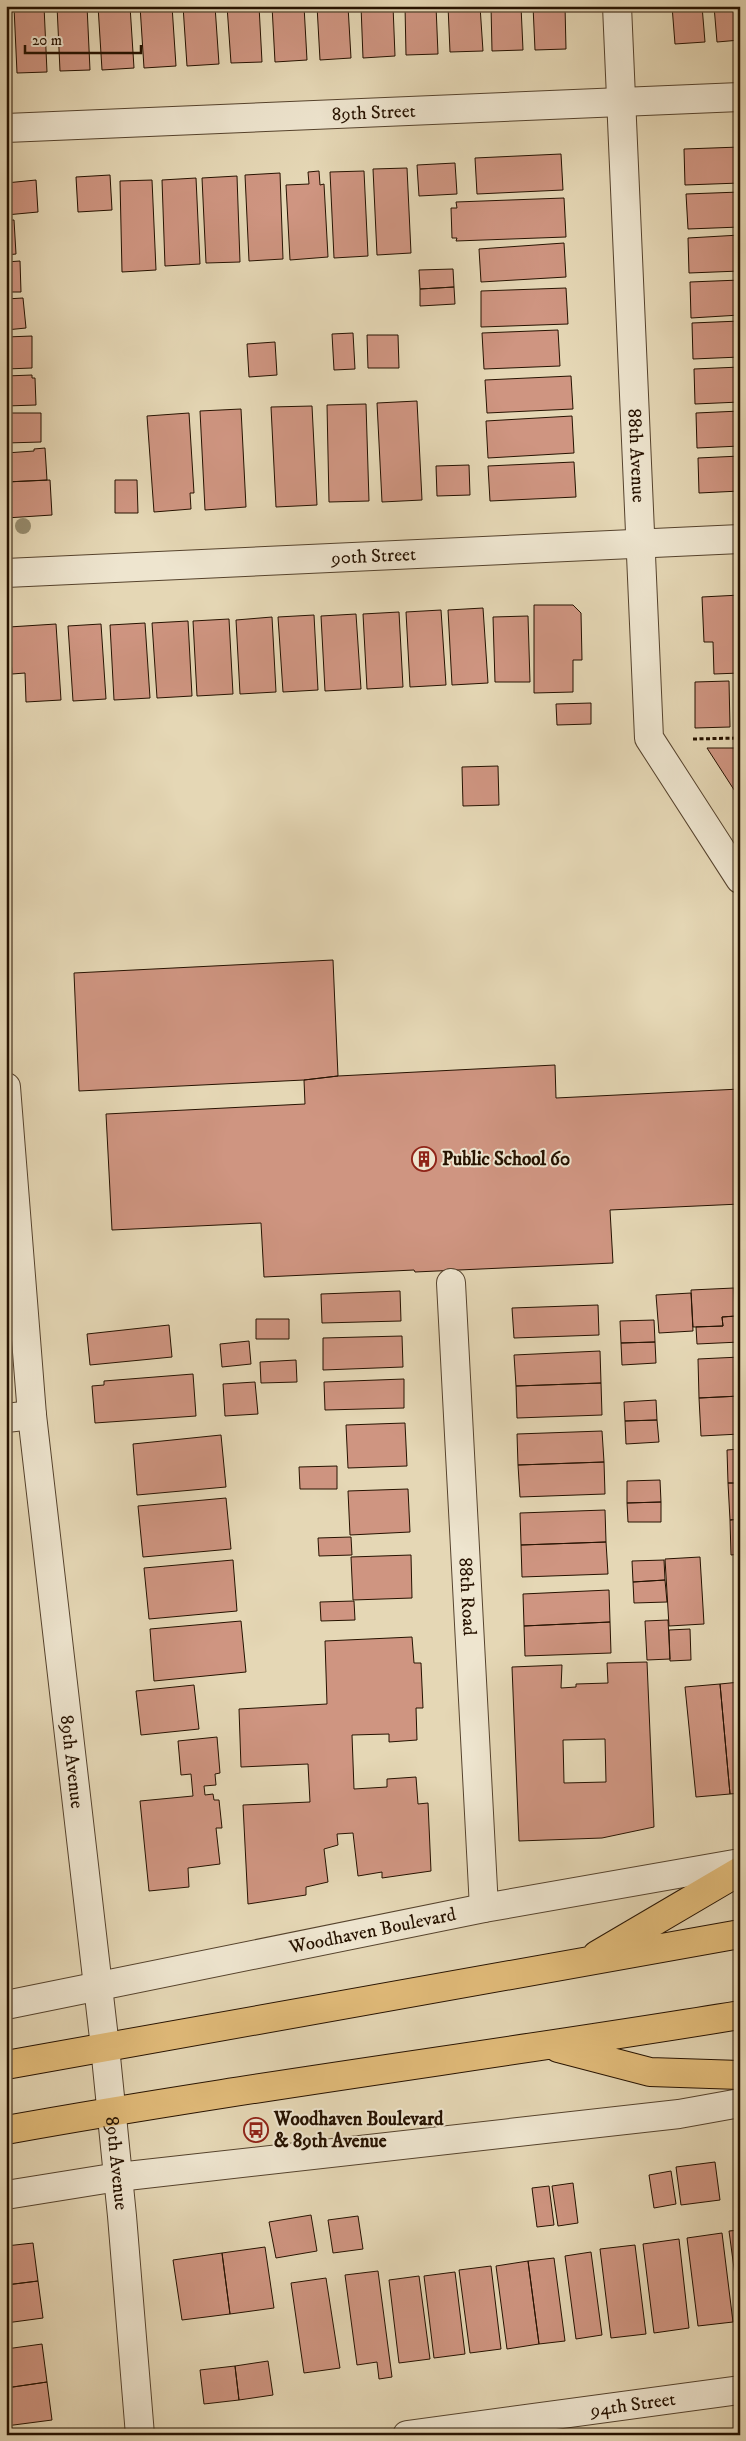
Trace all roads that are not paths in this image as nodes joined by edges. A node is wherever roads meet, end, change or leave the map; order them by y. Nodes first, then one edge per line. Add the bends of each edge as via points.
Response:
1 (618, 6) edge
2 (740, 97) edge
3 (622, 102) junction
4 (6, 128) edge
5 (740, 539) edge
6 (641, 544) junction
7 (6, 573) edge
8 (740, 879) edge
9 (6, 1087) edge
10 (451, 1284) dead end
11 (19, 1416) edge
12 (740, 1862) edge
13 (740, 1871) edge
14 (484, 1908) junction
15 (740, 1934) edge
16 (584, 1963) junction
17 (98, 1988) junction
18 (6, 2005) edge
19 (740, 2016) edge
20 (552, 2046) junction
21 (105, 2047) junction
22 (6, 2065) edge
23 (740, 2075) edge
24 (740, 2103) edge
25 (111, 2111) junction
26 (6, 2130) edge
27 (118, 2177) junction
28 (6, 2195) edge
29 (740, 2390) edge
30 (140, 2435) edge
31 (407, 2435) edge

1 - 3 street, 88th Avenue
2 - 3 street, 89th Street
3 - 4 street, 89th Street
3 - 6 street, 88th Avenue
5 - 6 street, 90th Street
6 - 7 street, 90th Street
6 - 8 street, 88th Avenue via 649,738
9 - 11 street, 89th Avenue
10 - 14 street, 88th Road
11 - 17 street, 89th Avenue
12 - 14 street, Woodhaven Boulevard
13 - 16 main road
14 - 17 street, Woodhaven Boulevard
15 - 16 main road
16 - 21 main road
17 - 18 street, Woodhaven Boulevard
17 - 21 street, 89th Avenue
19 - 20 main road
20 - 23 main road via 650,2072
20 - 25 main road
21 - 22 main road
21 - 25 street, 89th Avenue
24 - 27 street via 679,2114
25 - 26 main road
25 - 27 street, 89th Avenue
27 - 28 street
27 - 30 street, 89th Avenue
29 - 31 street, 94th Street

